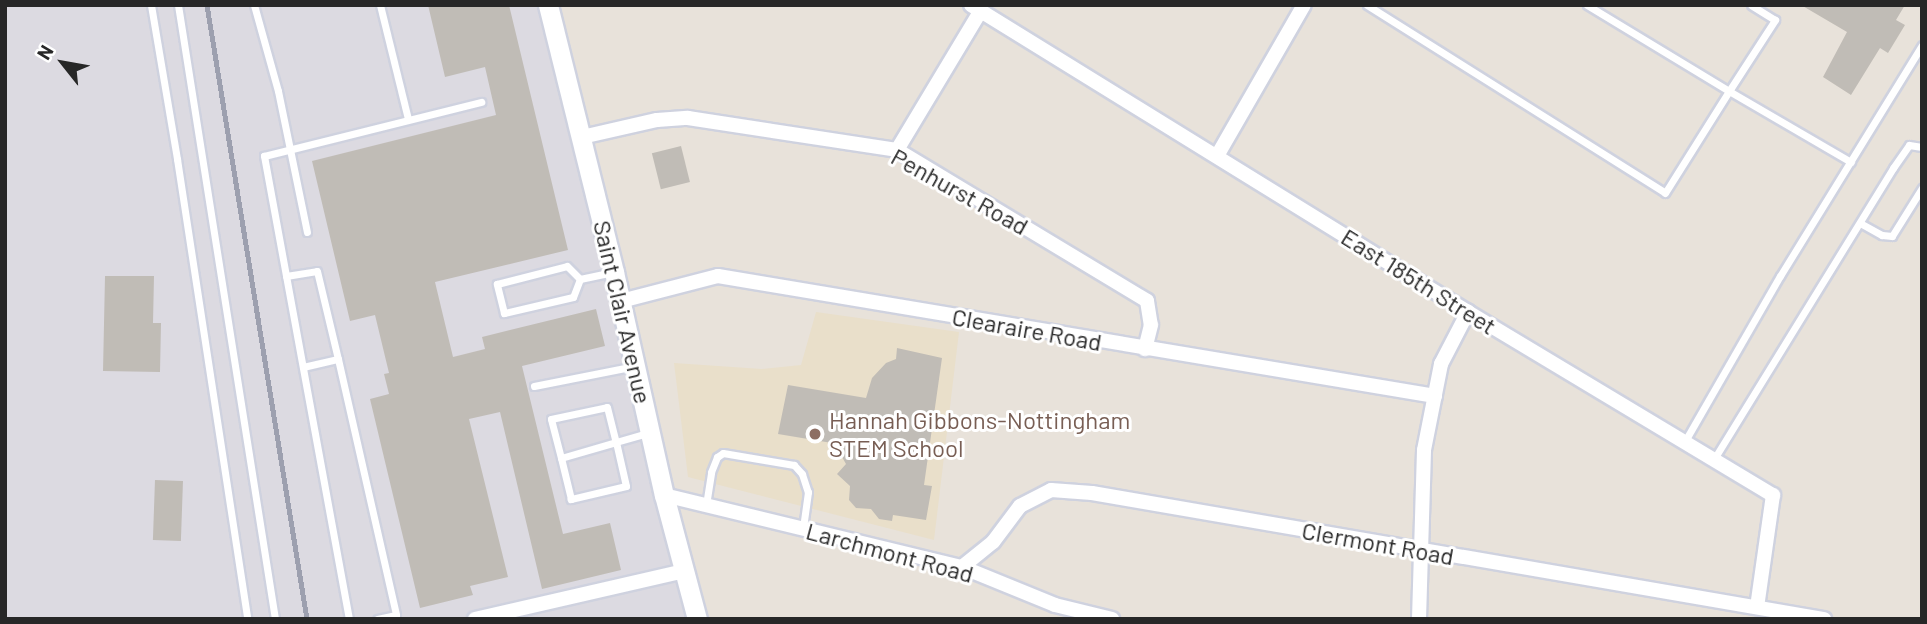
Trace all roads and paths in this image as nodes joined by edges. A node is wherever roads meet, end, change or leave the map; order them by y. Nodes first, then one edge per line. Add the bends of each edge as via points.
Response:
1 (151, 5) edge
2 (178, 5) edge
3 (380, 5) edge
4 (548, 5) edge
5 (1304, 5) edge
6 (1367, 5) edge
7 (1587, 5) edge
8 (1751, 5) edge
9 (257, 6) edge
10 (976, 8) edge
11 (1922, 45) edge
12 (1729, 91) junction
13 (481, 102) dead end
14 (408, 120) junction
15 (582, 137) junction
16 (1922, 147) edge
17 (290, 148) junction
18 (897, 150) junction
19 (1217, 156) junction
20 (1851, 162) junction
21 (1922, 188) edge
22 (1860, 223) junction
23 (307, 232) dead end
24 (614, 272) junction
25 (286, 276) junction
26 (580, 279) junction
27 (621, 301) junction
28 (1468, 312) junction
29 (1145, 349) junction
30 (338, 359) junction
31 (635, 365) junction
32 (303, 367) junction
33 (534, 386) dead end
34 (1435, 396) junction
35 (650, 432) junction
36 (1685, 441) junction
37 (616, 442) junction
38 (561, 458) junction
39 (1714, 459) junction
40 (664, 495) junction
41 (706, 505) junction
42 (803, 528) junction
43 (1420, 551) junction
44 (962, 567) junction
45 (685, 571) junction
46 (1757, 607) junction
47 (247, 619) edge
48 (275, 619) edge
49 (349, 619) edge
50 (377, 619) edge
51 (475, 619) edge
52 (697, 619) edge
53 (1112, 619) edge
54 (1419, 619) edge
55 (1824, 619) edge

1 - 47 lane
2 - 48 lane
3 - 14 lane
4 - 15 street, Saint Clair Avenue
5 - 19 street
6 - 12 lane via 1665,193
7 - 12 lane
8 - 12 lane via 1775,20
9 - 17 lane
10 - 18 street
10 - 19 street, East 185th Street
11 - 20 lane
12 - 20 lane
13 - 14 lane
14 - 17 lane
15 - 18 street, Penhurst Road via 688,118
15 - 24 street, Saint Clair Avenue
16 - 22 lane via 1909,145
17 - 23 lane
17 - 25 lane via 264,156
18 - 29 street, Penhurst Road via 1147,301 1151,325
19 - 28 street, East 185th Street
20 - 36 lane
21 - 22 lane via 1892,236 1882,236
22 - 39 lane
24 - 26 lane
24 - 27 street, Saint Clair Avenue
25 - 30 lane via 317,271
25 - 32 lane
26 - 26 lane via 567,266 497,284 504,313 573,297
27 - 29 street, Clearaire Road via 718,276
27 - 31 street, Saint Clair Avenue
28 - 34 street via 1441,364
28 - 36 street, East 185th Street
29 - 34 street, Clearaire Road
30 - 32 lane
30 - 50 lane via 396,615
31 - 33 lane
31 - 35 street, Saint Clair Avenue
32 - 49 lane
34 - 43 street via 1424,450
35 - 37 lane
35 - 40 street, Saint Clair Avenue
36 - 39 street, East 185th Street
37 - 38 lane
37 - 38 lane via 607,407 551,419
37 - 38 lane via 626,486 571,499
39 - 46 street, East 185th Street via 1773,495
40 - 41 street, Larchmont Road
40 - 45 street, Saint Clair Avenue
41 - 42 street, Larchmont Road
41 - 42 lane via 711,472 723,453 793,465 808,492
42 - 44 street, Larchmont Road
43 - 44 street, Clermont Road via 1092,493 1051,490 1020,506 993,542
43 - 46 street, Clermont Road
43 - 54 street
44 - 53 street, Larchmont Road via 1055,605
45 - 51 street
45 - 52 street, Saint Clair Avenue
46 - 55 street, Clermont Road

